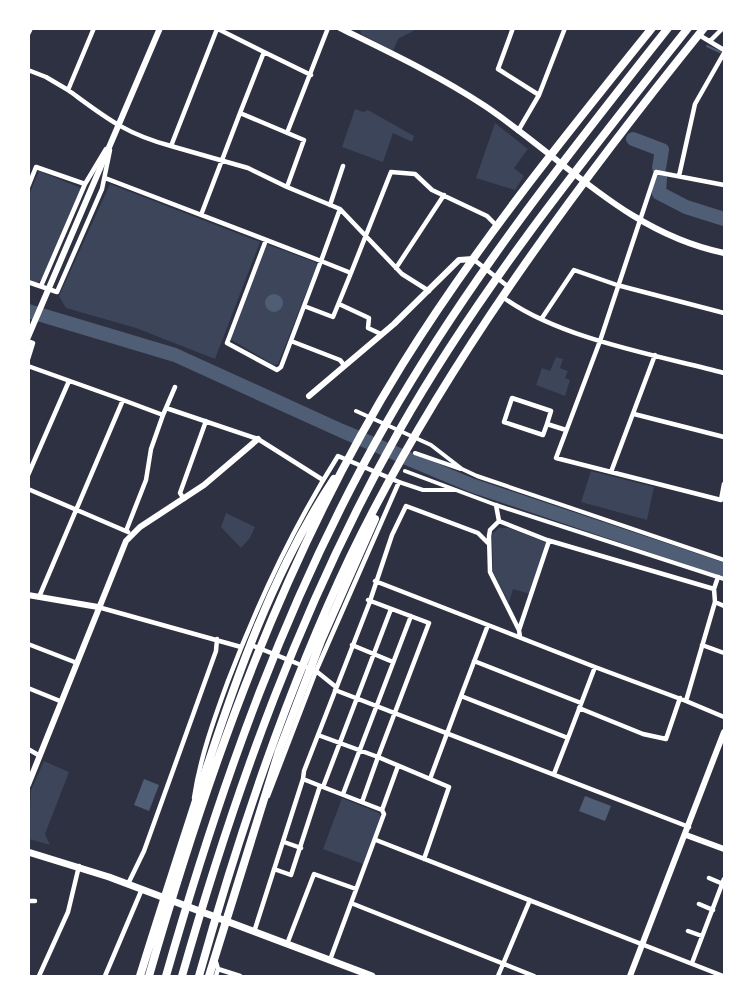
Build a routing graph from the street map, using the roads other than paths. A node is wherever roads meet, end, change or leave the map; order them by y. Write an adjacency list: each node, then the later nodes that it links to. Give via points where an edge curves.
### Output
1 (31, 28): 14 (street)
2 (94, 28): 20 (street)
3 (160, 28): 23 (street)
4 (328, 28): 19 (street)
5 (340, 28): 24 (street, via 442,80)
6 (513, 28): 21 (street, via 498,69)
7 (565, 28): 21 (street)
8 (652, 28): 28 (highway)
9 (668, 28): 201 (highway, via 478,280 387,422 324,541 280,637 219,801)
10 (688, 28): 202 (highway, via 491,289 400,429 299,632 234,807)
11 (723, 28): 15 (street)
12 (216, 29): 17 (street); 27 (street)
13 (702, 32): 15 (street); 35 (highway, via 641,105)
14 (28, 34)
15 (710, 41): 16 (street)
16 (724, 51): 34 (street, via 695,104)
17 (264, 52): 19 (street); 22 (street)
18 (28, 70): 20 (street)
19 (311, 75): 25 (street)
20 (68, 90): 23 (street)
21 (539, 95): 24 (street)
22 (240, 113): 25 (street); 29 (street)
23 (118, 127): 26 (street); 27 (street)
24 (518, 131): 28 (street)
25 (287, 133): 39 (street, via 305,142)
26 (112, 141): 33 (street); 36 (street)
27 (171, 146): 29 (street)
28 (551, 156): 35 (street); 45 (highway)
29 (221, 160): 39 (street); 43 (street)
30 (28, 164): 32 (street)
31 (343, 166): 41 (street)
32 (36, 167): 36 (street); 38 (street)
33 (102, 176): 43 (street); 55 (street, via 57,292); 64 (street)
34 (679, 176): 37 (street); 44 (street, via 656,172)
35 (586, 183): 44 (street); 56 (highway)
36 (85, 184): 55 (street)
37 (724, 186)
38 (28, 187)
39 (287, 187): 41 (street)
40 (444, 195): 45 (street, via 487,216); 46 (street, via 415,174 391,172); 51 (street)
41 (330, 205): 42 (street)
42 (340, 209): 46 (street); 50 (street)
43 (201, 215): 47 (street)
44 (640, 221): 48 (street, via 690,245); 54 (street)
45 (497, 226): 49 (highway)
46 (366, 235): 51 (street); 52 (street)
47 (266, 240): 50 (street); 65 (street, via 227,343 277,370)
48 (724, 253)
49 (473, 259): 56 (street); 57 (street, via 459,260); 86 (highway, via 403,364)
50 (321, 261): 52 (street); 60 (street)
51 (396, 268): 57 (street)
52 (351, 273): 59 (street)
53 (28, 282): 55 (street)
54 (618, 285): 61 (street); 62 (street, via 574,270); 66 (street)
55 (41, 286)
56 (510, 288): 58 (highway)
57 (429, 291): 63 (street)
58 (504, 298): 62 (street); 93 (highway)
59 (339, 304): 60 (street, via 333,317); 63 (street, via 364,314 369,318 368,328)
60 (304, 306): 65 (street)
61 (724, 313)
62 (542, 318): 66 (street)
63 (381, 334): 69 (street)
64 (29, 336): 68 (street, via 33,348)
65 (291, 341): 69 (street)
66 (600, 341): 67 (street); 82 (street)
67 (655, 355): 71 (street); 78 (street)
68 (28, 359)
69 (344, 365): 74 (street)
70 (28, 366): 72 (street)
71 (724, 373)
72 (69, 381): 75 (street); 90 (street)
73 (175, 387): 76 (street)
74 (309, 396)
75 (123, 400): 79 (street); 99 (street)
76 (166, 408): 79 (street); 80 (street)
77 (356, 411): 87 (street, via 431,445)
78 (634, 414): 83 (street); 89 (street)
79 (163, 415): 101 (street)
80 (206, 421): 84 (street); 97 (street, via 180,493)
81 (548, 424): 81 (street, via 543,435 504,422 513,398 551,411); 82 (street)
82 (566, 430): 89 (street, via 556,458)
83 (724, 437)
84 (258, 439): 91 (street); 97 (street)
85 (415, 453): 87 (street)
86 (351, 454): 124 (highway, via 305,525); 200 (highway, via 271,621 237,705 184,858)
87 (462, 469): 104 (street)
88 (405, 471): 96 (street)
89 (611, 472): 94 (street, via 721,500)
90 (28, 475)
91 (323, 480): 92 (street, via 338,456); 124 (street, via 290,538)
92 (399, 482): 96 (street, via 423,490); 131 (street)
93 (388, 484): 131 (highway); 203 (highway, via 313,638 281,721 242,832)
94 (724, 484)
95 (28, 489): 99 (street)
96 (456, 490): 98 (street)
97 (184, 499): 101 (street)
98 (496, 506): 100 (street); 105 (street)
99 (76, 510): 101 (street); 110 (street)
100 (499, 521): 102 (street); 103 (street, via 490,530)
101 (128, 532): 114 (street)
102 (549, 541): 108 (street); 118 (street)
103 (488, 543): 107 (street, via 478,533 405,506); 118 (street, via 494,583)
104 (724, 560)
105 (718, 577): 106 (street); 108 (street)
106 (724, 579)
107 (375, 581): 111 (street); 117 (street)
108 (714, 589): 112 (street)
109 (28, 595): 110 (street)
110 (39, 597): 114 (street)
111 (368, 600): 115 (street); 122 (street)
112 (715, 602): 113 (street); 123 (street)
113 (724, 606)
114 (98, 607): 120 (street); 129 (street)
115 (391, 609): 116 (street); 126 (street)
116 (411, 616): 128 (street); 141 (street, via 429,623)
117 (488, 625): 119 (street); 127 (street)
118 (519, 630): 119 (street)
119 (520, 637): 130 (street)
120 (217, 639): 124 (street); 174 (street, via 216,651)
121 (28, 644): 129 (street)
122 (352, 645): 126 (street); 133 (street)
123 (702, 645): 125 (street); 138 (street)
124 (244, 646): 131 (street); 177 (highway)
125 (724, 653)
126 (374, 654): 128 (street); 135 (street)
127 (474, 661): 134 (street); 140 (street)
128 (393, 662): 139 (street)
129 (76, 663): 137 (street)
130 (595, 667): 136 (street); 140 (street)
131 (312, 673): 133 (street); 184 (highway, via 258,813)
132 (28, 688): 137 (street)
133 (336, 688): 135 (street); 145 (street)
134 (461, 696): 144 (street); 146 (street)
135 (357, 698): 139 (street); 147 (street)
136 (680, 698): 138 (street); 140 (street, via 666,739 643,734)
137 (60, 701): 151 (street)
138 (686, 701): 142 (street)
139 (378, 706): 141 (street); 150 (street)
140 (580, 706): 146 (street)
141 (395, 713): 144 (street); 152 (street)
142 (724, 717)
143 (724, 732): 148 (street)
144 (446, 733): 154 (street); 155 (street)
145 (318, 735): 147 (street); 156 (street)
146 (568, 738): 154 (street)
147 (340, 742): 150 (street); 158 (street)
148 (722, 744): 162 (street)
149 (28, 749): 151 (street)
150 (360, 750): 152 (street); 159 (street)
151 (40, 756): 157 (street)
152 (378, 757): 153 (street); 160 (street)
153 (398, 766): 155 (street); 161 (street)
154 (554, 774): 162 (street)
155 (430, 779): 169 (street, via 449,787)
156 (303, 780): 158 (street); 165 (street)
157 (28, 785)
158 (321, 786): 159 (street); 166 (street)
159 (343, 795): 160 (street)
160 (362, 802): 161 (street)
161 (382, 810): 164 (street, via 384,819)
162 (689, 826): 163 (street)
163 (686, 835): 167 (street); 189 (street)
164 (376, 840): 169 (street); 176 (street)
165 (284, 842): 166 (street); 171 (street)
166 (301, 848): 171 (street, via 291,875)
167 (724, 849)
168 (28, 852): 170 (main road)
169 (424, 859): 178 (street)
170 (79, 866): 174 (main road); 197 (street, via 68,912)
171 (274, 869): 186 (street)
172 (709, 878): 173 (street)
173 (724, 881): 183 (street)
174 (129, 884): 175 (main road)
175 (142, 889): 177 (main road); 198 (street)
176 (356, 889): 181 (street); 188 (street, via 314,874)
177 (164, 897): 184 (main road); 190 (highway)
178 (530, 900): 189 (street); 194 (street)
179 (28, 901): 180 (street)
180 (35, 902)
181 (351, 903): 192 (street); 194 (street)
182 (699, 904): 183 (street)
183 (713, 910): 187 (street)
184 (226, 921): 186 (main road); 191 (highway)
185 (688, 931): 187 (street)
186 (254, 932): 188 (main road)
187 (702, 936): 193 (street)
188 (286, 944): 192 (main road)
189 (643, 944): 193 (street); 210 (street)
190 (148, 951): 196 (highway); 199 (street)
191 (214, 958): 195 (street); 204 (highway)
192 (330, 960): 207 (main road)
193 (692, 963): 211 (street)
194 (503, 964): 208 (street); 209 (street)
195 (218, 969): 205 (street); 206 (street)
196 (141, 973)
197 (39, 976)
198 (105, 976)
199 (136, 976)
200 (149, 976)
201 (166, 976)
202 (182, 976)
203 (199, 976)
204 (209, 976)
205 (216, 976)
206 (240, 976)
207 (369, 976)
208 (498, 976)
209 (534, 976)
210 (630, 976)
211 (719, 976)

